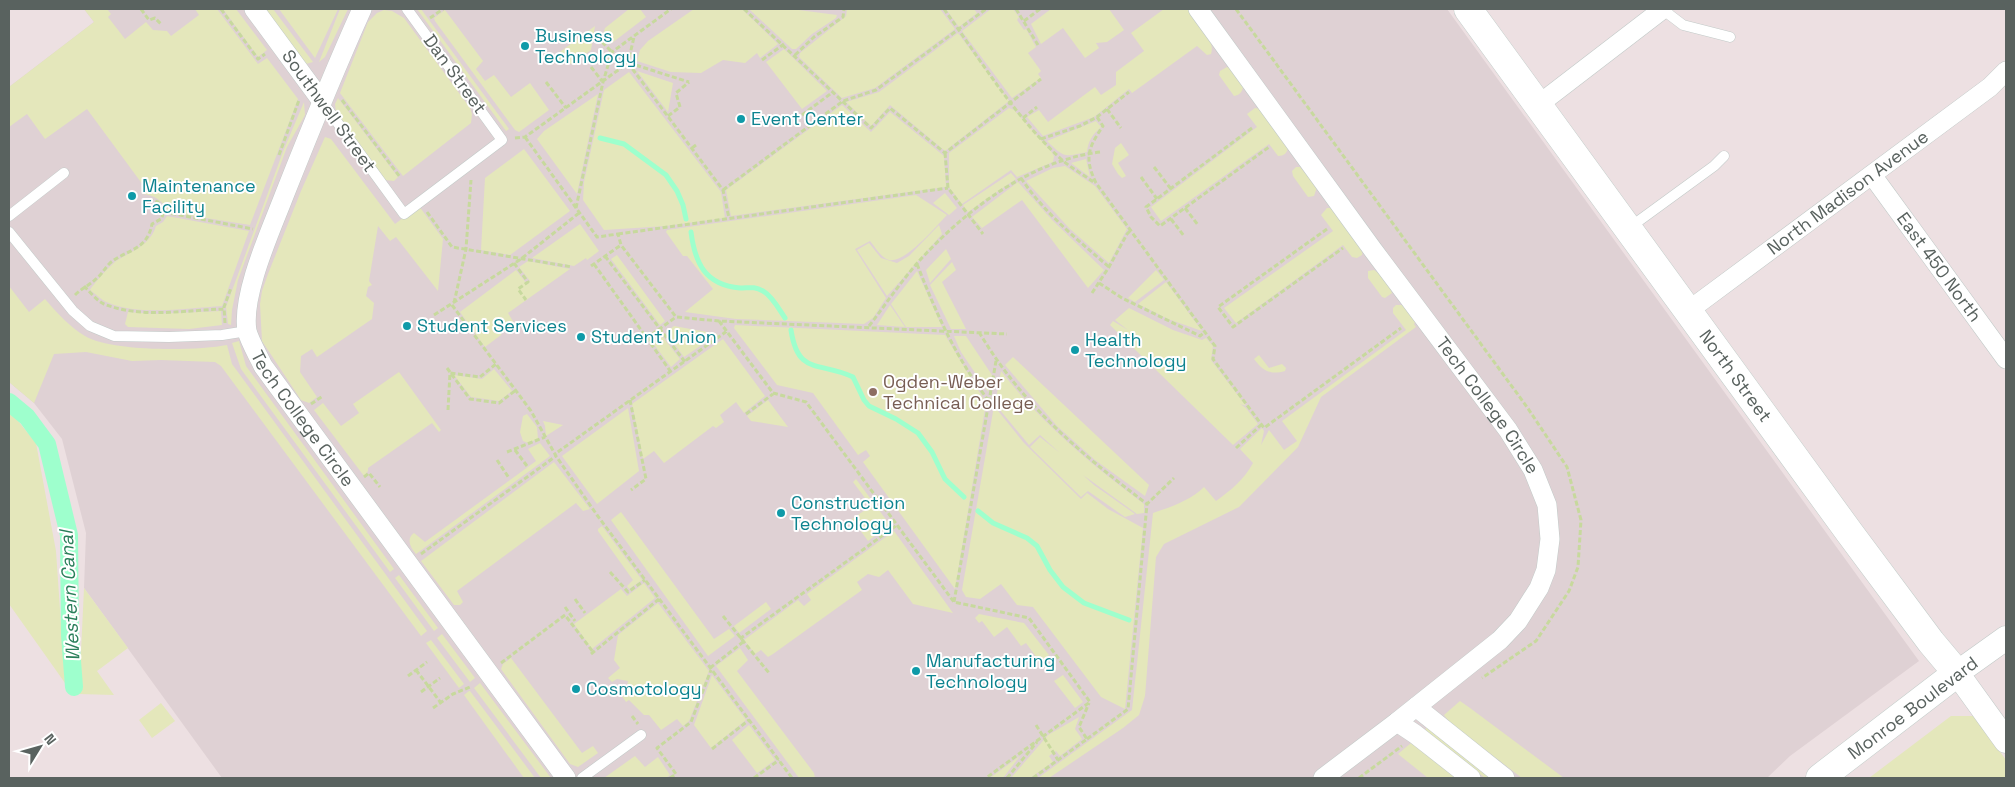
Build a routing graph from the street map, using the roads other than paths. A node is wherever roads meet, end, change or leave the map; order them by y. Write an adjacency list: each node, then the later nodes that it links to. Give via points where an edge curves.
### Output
1 (254, 9): 9 (street, Southwell Street)
2 (362, 9): 9 (street, Tech College Circle)
3 (407, 9): 12 (lane, Dan Street, via 502,140)
4 (1198, 9): 23 (street, Tech College Circle, via 1508,430 1533,470 1547,506 1548,557 1539,588 1530,604 1500,640)
5 (1468, 9): 10 (main road, North Street)
6 (1662, 9): 7 (lane, via 1683,25); 10 (street)
7 (1730, 38)
8 (2006, 71): 14 (street, North Madison Avenue, via 1990,87)
9 (321, 100): 12 (lane, Southwell Street, via 404,214); 19 (street, Tech College Circle, via 251,289)
10 (1538, 105): 16 (main road, North Street)
11 (1724, 156): 16 (lane)
12 (473, 162)
13 (64, 173): 15 (lane)
14 (1872, 175): 18 (street, North Madison Avenue); 20 (street, East 450 North)
15 (9, 216)
16 (1628, 228): 18 (main road, North Street)
17 (9, 232): 19 (lane, via 73,311 90,326 114,336 169,337)
18 (1688, 311): 22 (main road, North Street, via 1860,548)
19 (248, 331): 27 (street, Tech College Circle, via 263,366)
20 (2006, 359)
21 (2006, 638): 22 (street, Monroe Boulevard)
22 (1957, 673): 26 (street, North Street); 32 (main road, Monroe Boulevard)
23 (1416, 707): 24 (street, Tech College Circle); 31 (street)
24 (1397, 722): 29 (street, Tech College Circle); 30 (street)
25 (640, 735): 28 (lane)
26 (2006, 741)
27 (566, 778)
28 (582, 778)
29 (1323, 778)
30 (1471, 778)
31 (1505, 778)
32 (1820, 778)

